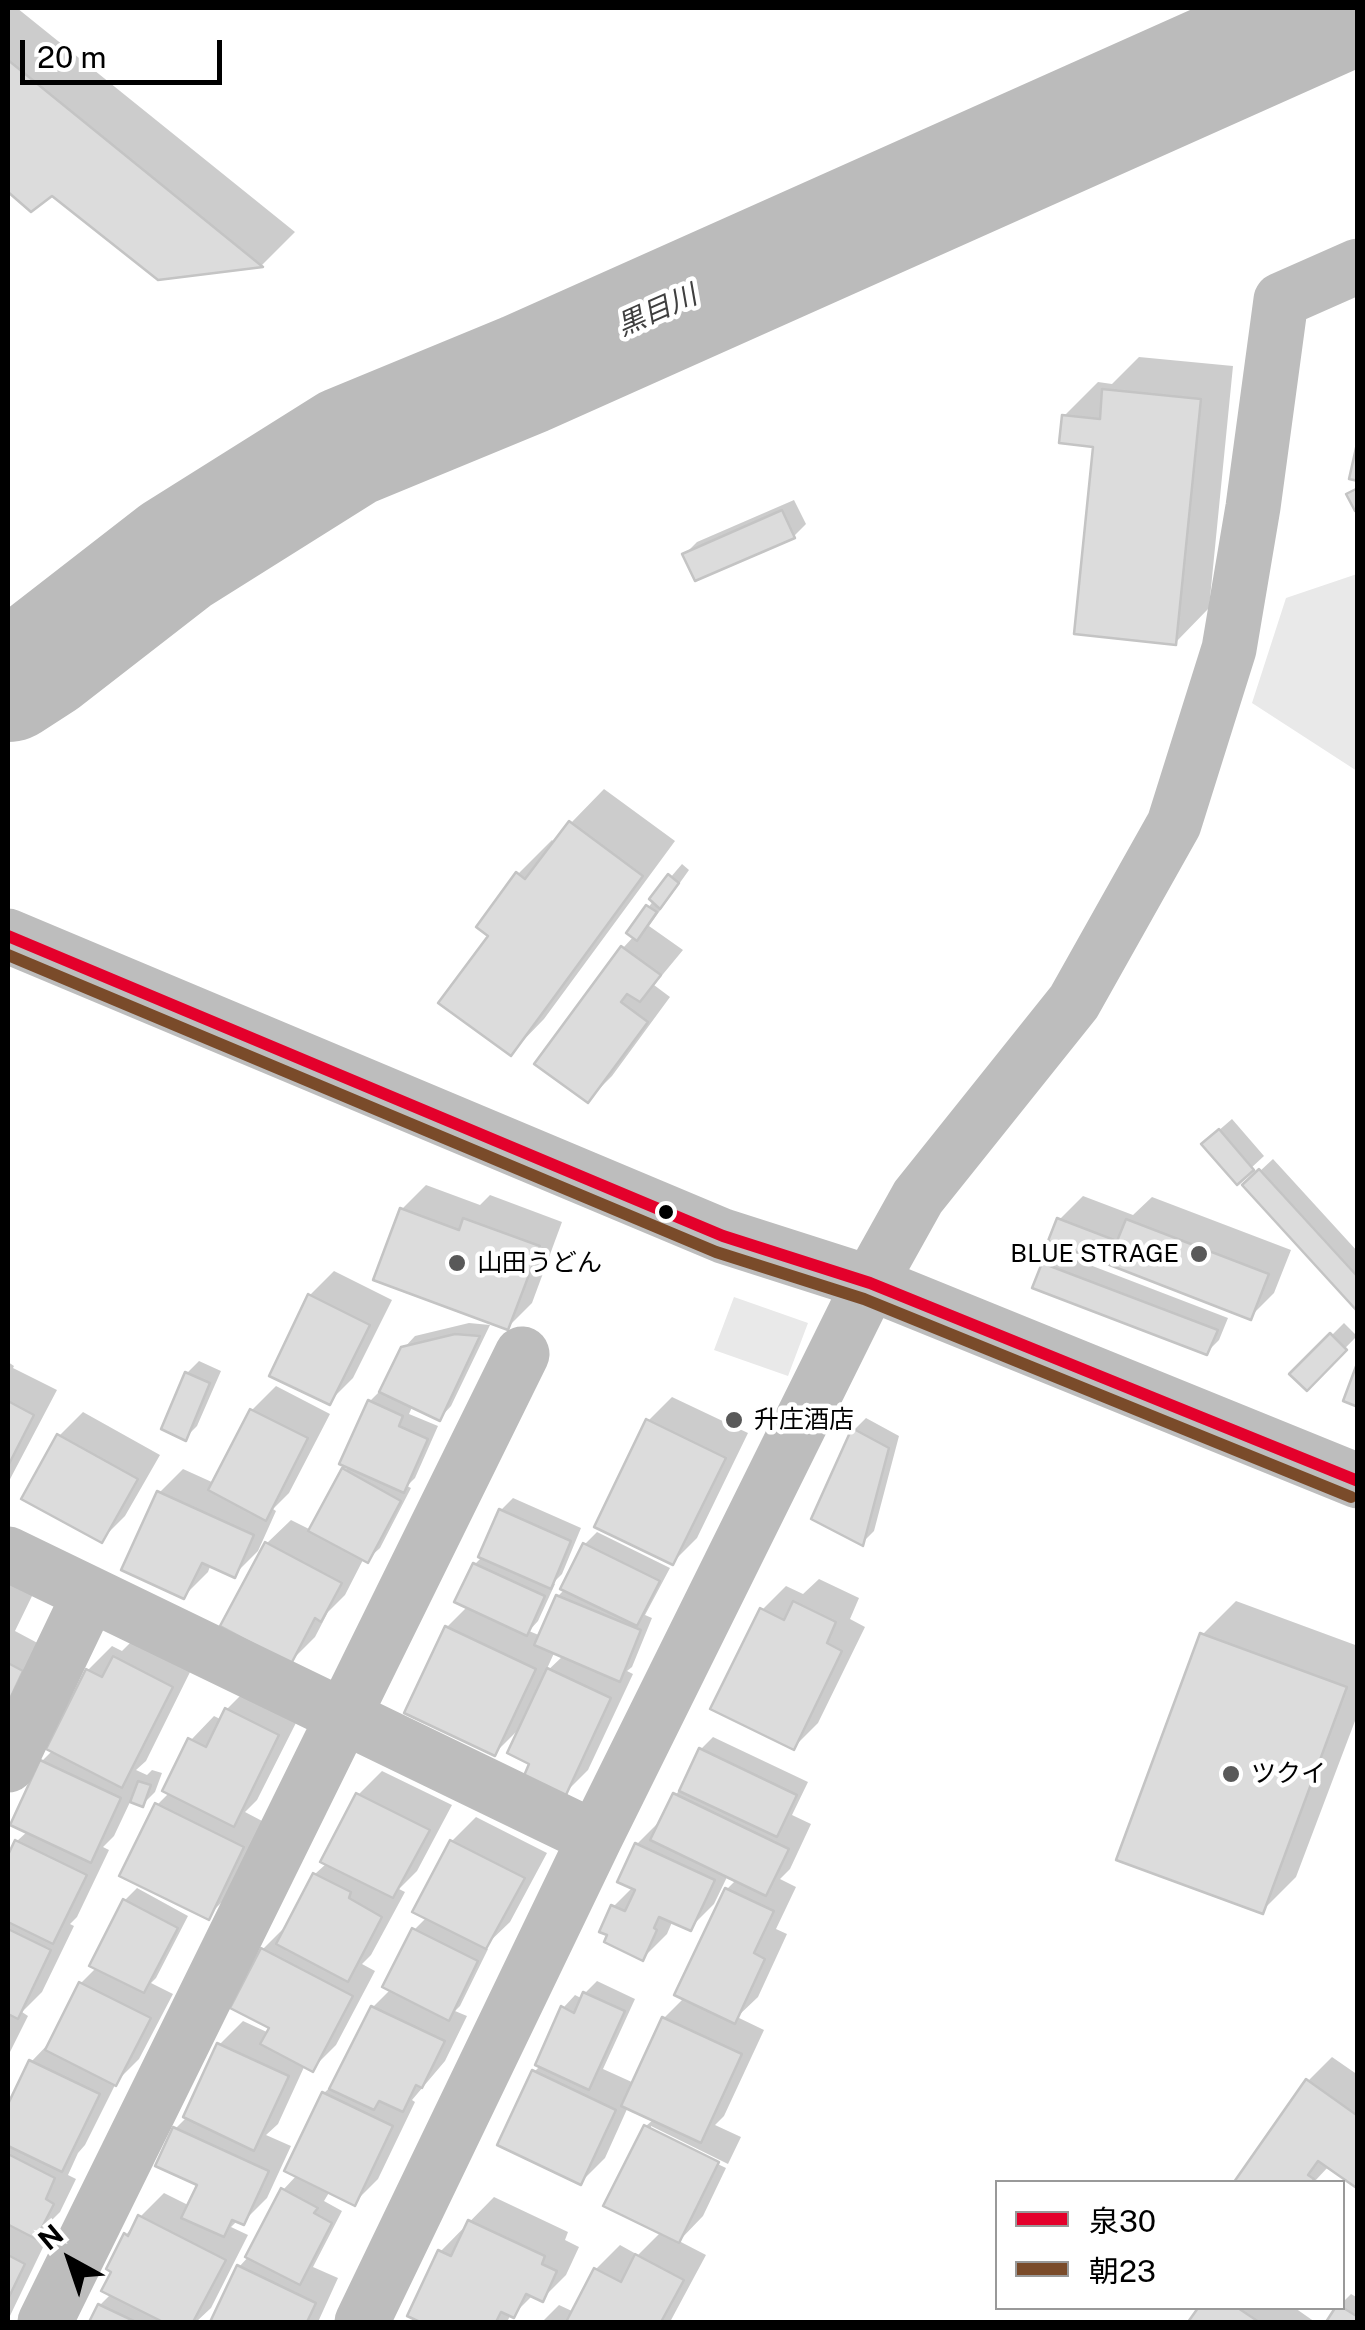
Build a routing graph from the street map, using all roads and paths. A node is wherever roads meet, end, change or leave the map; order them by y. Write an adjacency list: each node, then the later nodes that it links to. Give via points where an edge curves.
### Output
1 (1358, 266): 3 (street, via 1281,300 1229,649 1174,824 1074,1002 918,1197)
2 (8, 936): 3 (street, via 722,1236)
3 (870, 1282): 5 (street); 10 (street)
4 (522, 1354): 8 (street)
5 (1358, 1481)
6 (8, 1554): 7 (street)
7 (90, 1594): 8 (street); 9 (street)
8 (343, 1716): 10 (street); 11 (street)
9 (8, 1765)
10 (595, 1838): 12 (street)
11 (44, 2322)
12 (362, 2322)

